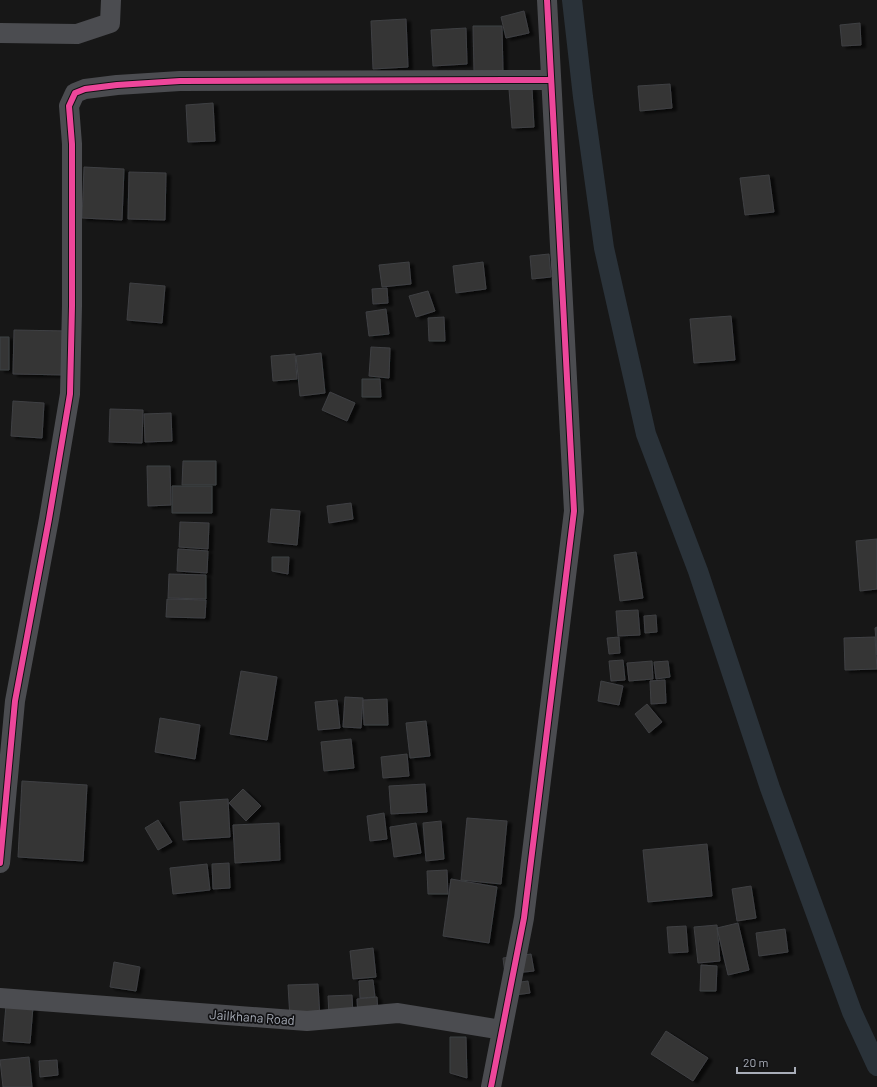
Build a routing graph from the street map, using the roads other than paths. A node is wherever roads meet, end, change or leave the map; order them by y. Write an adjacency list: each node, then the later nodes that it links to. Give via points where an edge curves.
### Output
1 (111, 0): 3 (street, via 110,23 77,34)
2 (547, 0): 4 (street)
3 (0, 33)
4 (551, 80): 5 (street, via 180,81 117,85 85,89 75,93 69,106 72,144 70,394 15,701); 7 (street, via 574,511 524,918)
5 (0, 864)
6 (0, 998): 7 (street, Jailkhana Road, via 307,1021 398,1013)
7 (502, 1030): 8 (street)
8 (491, 1087)

